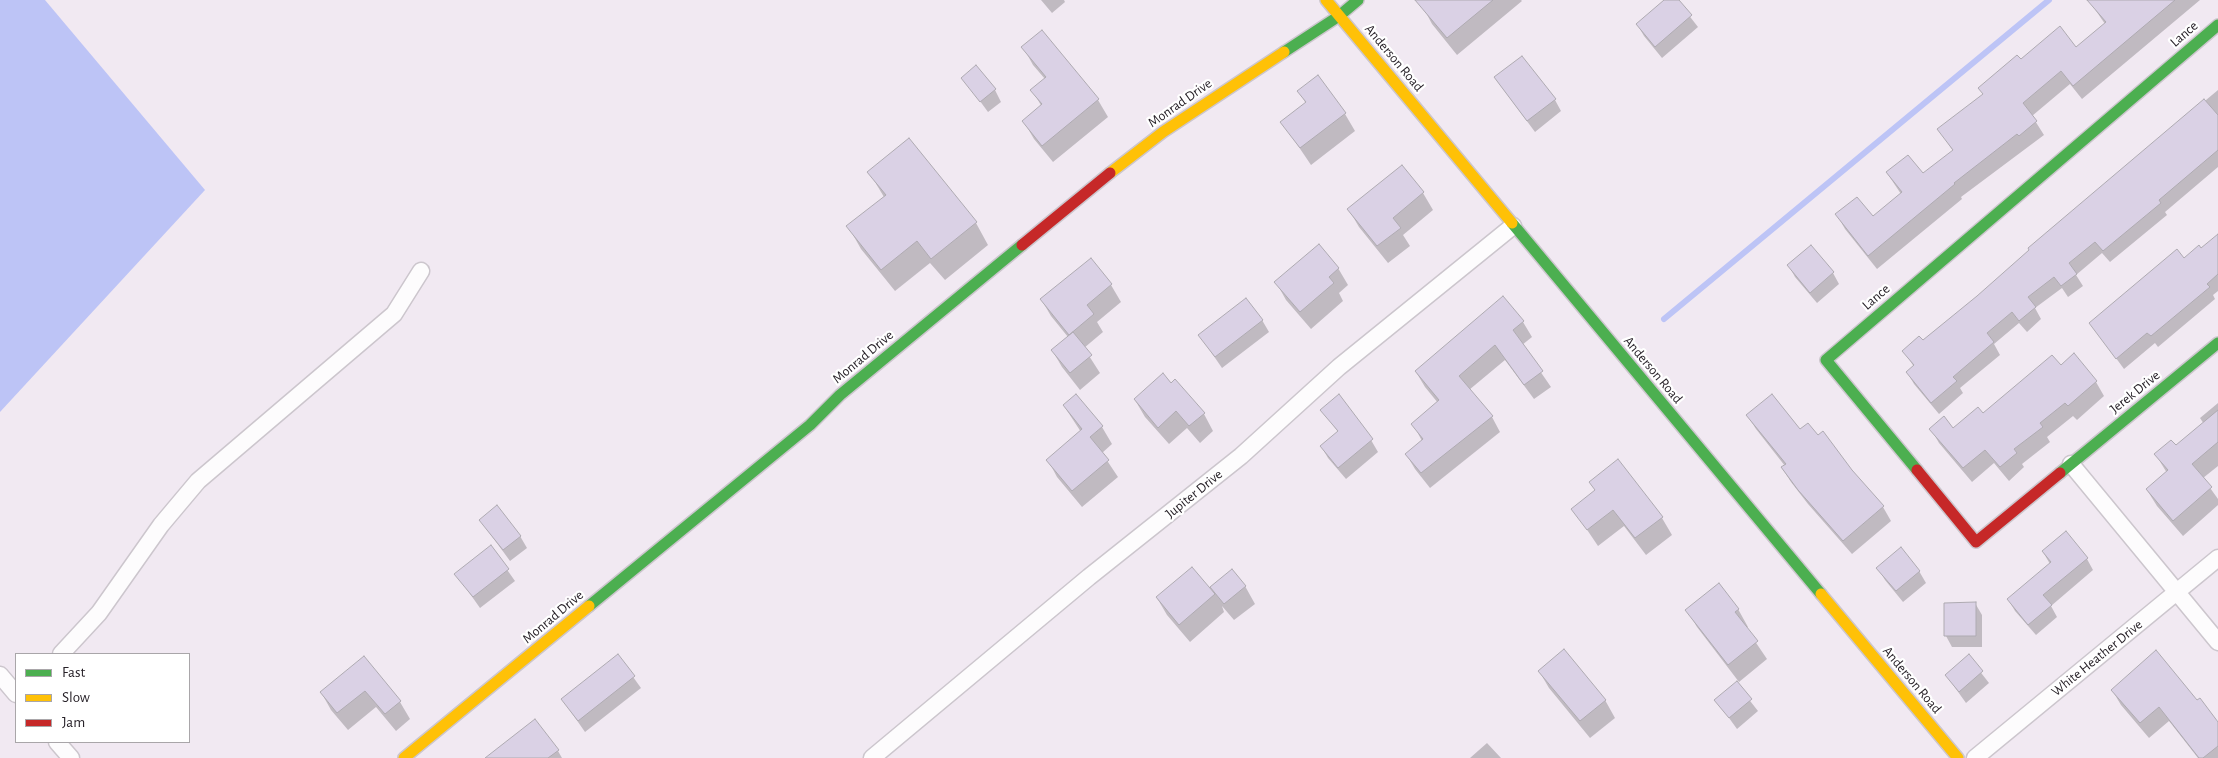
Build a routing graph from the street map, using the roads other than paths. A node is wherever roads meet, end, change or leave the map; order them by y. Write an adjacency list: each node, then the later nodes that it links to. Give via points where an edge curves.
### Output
1 (1326, 0): 3 (street, Anderson Road)
2 (1358, 0): 3 (street, Monrad Drive)
3 (1339, 16): 5 (street, Anderson Road); 17 (street, Monrad Drive, via 1179,122 1108,175)
4 (2218, 25): 8 (street, Lance, via 1826,360 1976,542)
5 (1513, 226): 18 (street, Jupiter Drive, via 1340,367 1241,456 1089,577); 19 (street, Anderson Road)
6 (421, 271): 12 (street, via 394,314 198,481 161,525 99,614)
7 (2218, 343): 8 (street, Jerek Drive)
8 (2071, 464): 10 (street)
9 (2218, 558): 10 (street, White Heather Drive)
10 (2177, 593): 11 (street); 20 (street, White Heather Drive)
11 (2218, 642)
12 (62, 653)
13 (0, 674): 14 (street)
14 (15, 693)
15 (58, 743): 16 (street)
16 (71, 758)
17 (404, 758)
18 (872, 758)
19 (1958, 758)
20 (1975, 758)

